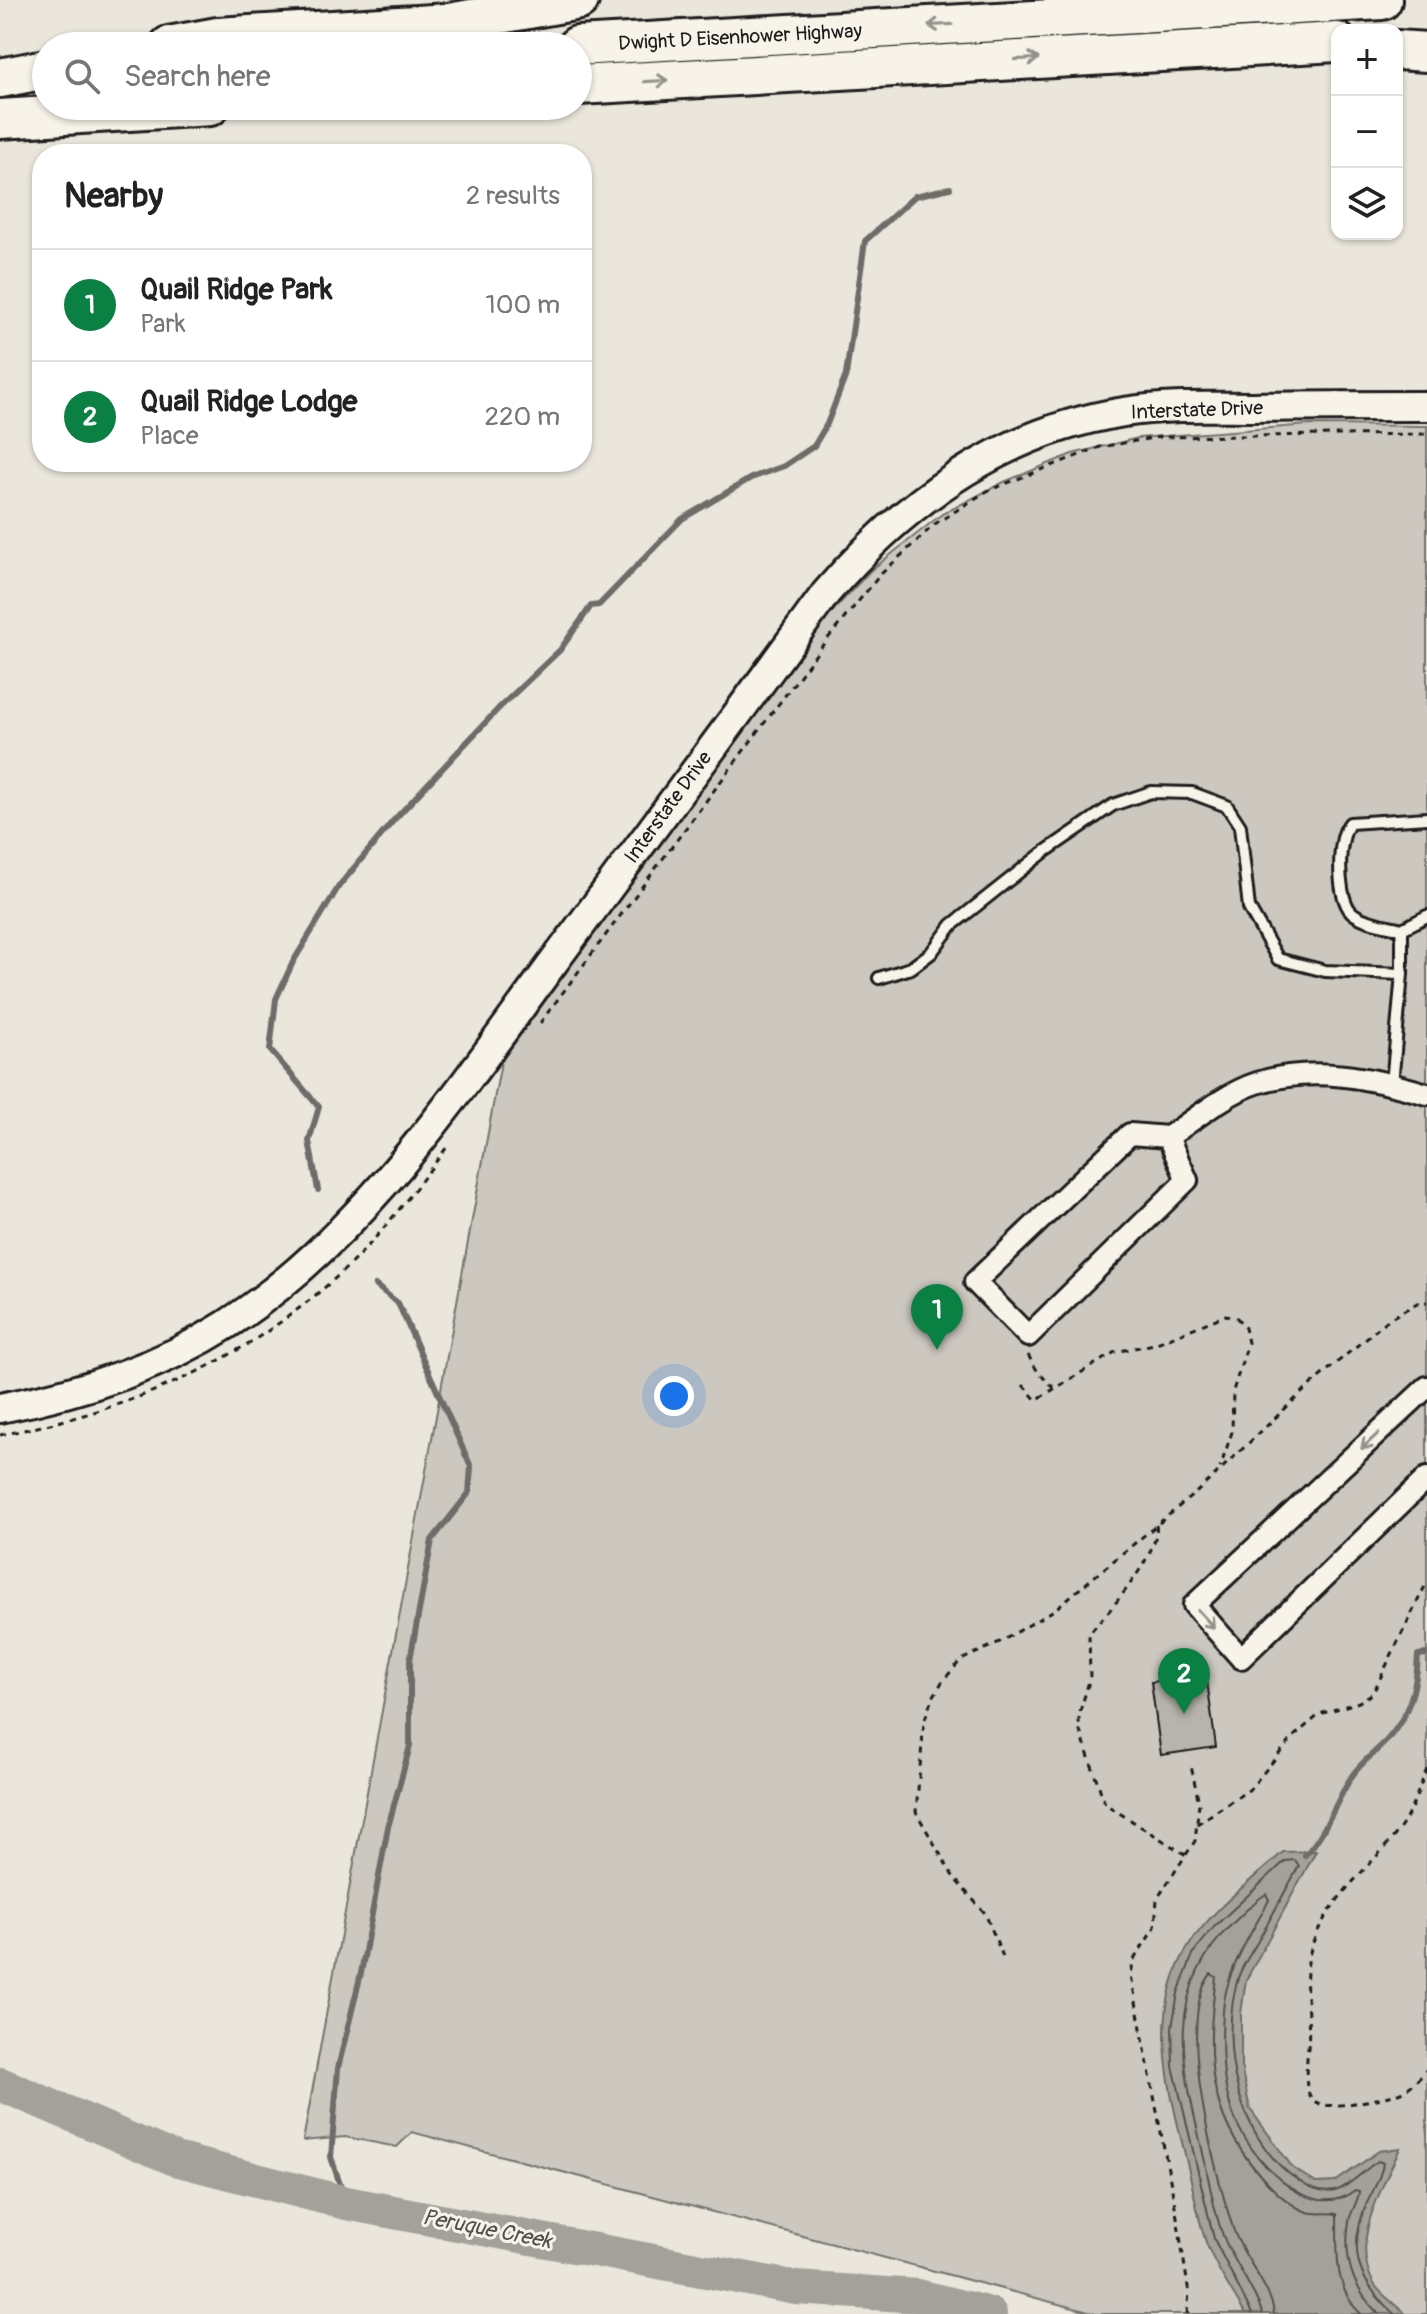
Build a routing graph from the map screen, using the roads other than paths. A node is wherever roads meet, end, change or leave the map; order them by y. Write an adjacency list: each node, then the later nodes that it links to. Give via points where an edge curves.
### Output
1 (579, 0): 3 (highway, via 449,23)
2 (1382, 0): 7 (highway, Dwight D Eisenhower Highway, one-way to 7)
3 (300, 32)
4 (1427, 37): 5 (highway)
5 (1403, 39)
6 (1331, 43): 13 (highway, Dwight D Eisenhower Highway, one-way to 6)
7 (592, 45)
8 (1403, 50): 9 (highway)
9 (1427, 52)
10 (32, 72): 12 (highway)
11 (32, 77): 12 (highway)
12 (0, 79)
13 (592, 84)
14 (32, 117): 15 (highway)
15 (0, 119)
16 (1427, 406): 26 (main road, Interstate Drive, via 1123,412 1026,440 942,484 869,544 826,593 404,1160 311,1258 226,1325 157,1362 80,1390)
17 (1427, 818): 19 (lane, via 1350,823 1339,842 1349,910)
18 (1427, 916): 19 (lane)
19 (1402, 929): 20 (lane)
20 (1402, 974): 21 (lane, via 1325,971 1278,959 1249,908 1240,826 1227,806 1192,793 1151,792 1113,805 952,925 931,953 911,968); 22 (lane)
21 (879, 978)
22 (1392, 1084): 23 (street); 24 (street, via 1329,1074 1255,1083)
23 (1427, 1094)
24 (1168, 1137): 24 (street, via 1130,1134 975,1282 1028,1336 1187,1180)
25 (1427, 1387): 27 (street, one-way to 27, via 1194,1605 1241,1658)
26 (0, 1408)
27 (1427, 1478)

